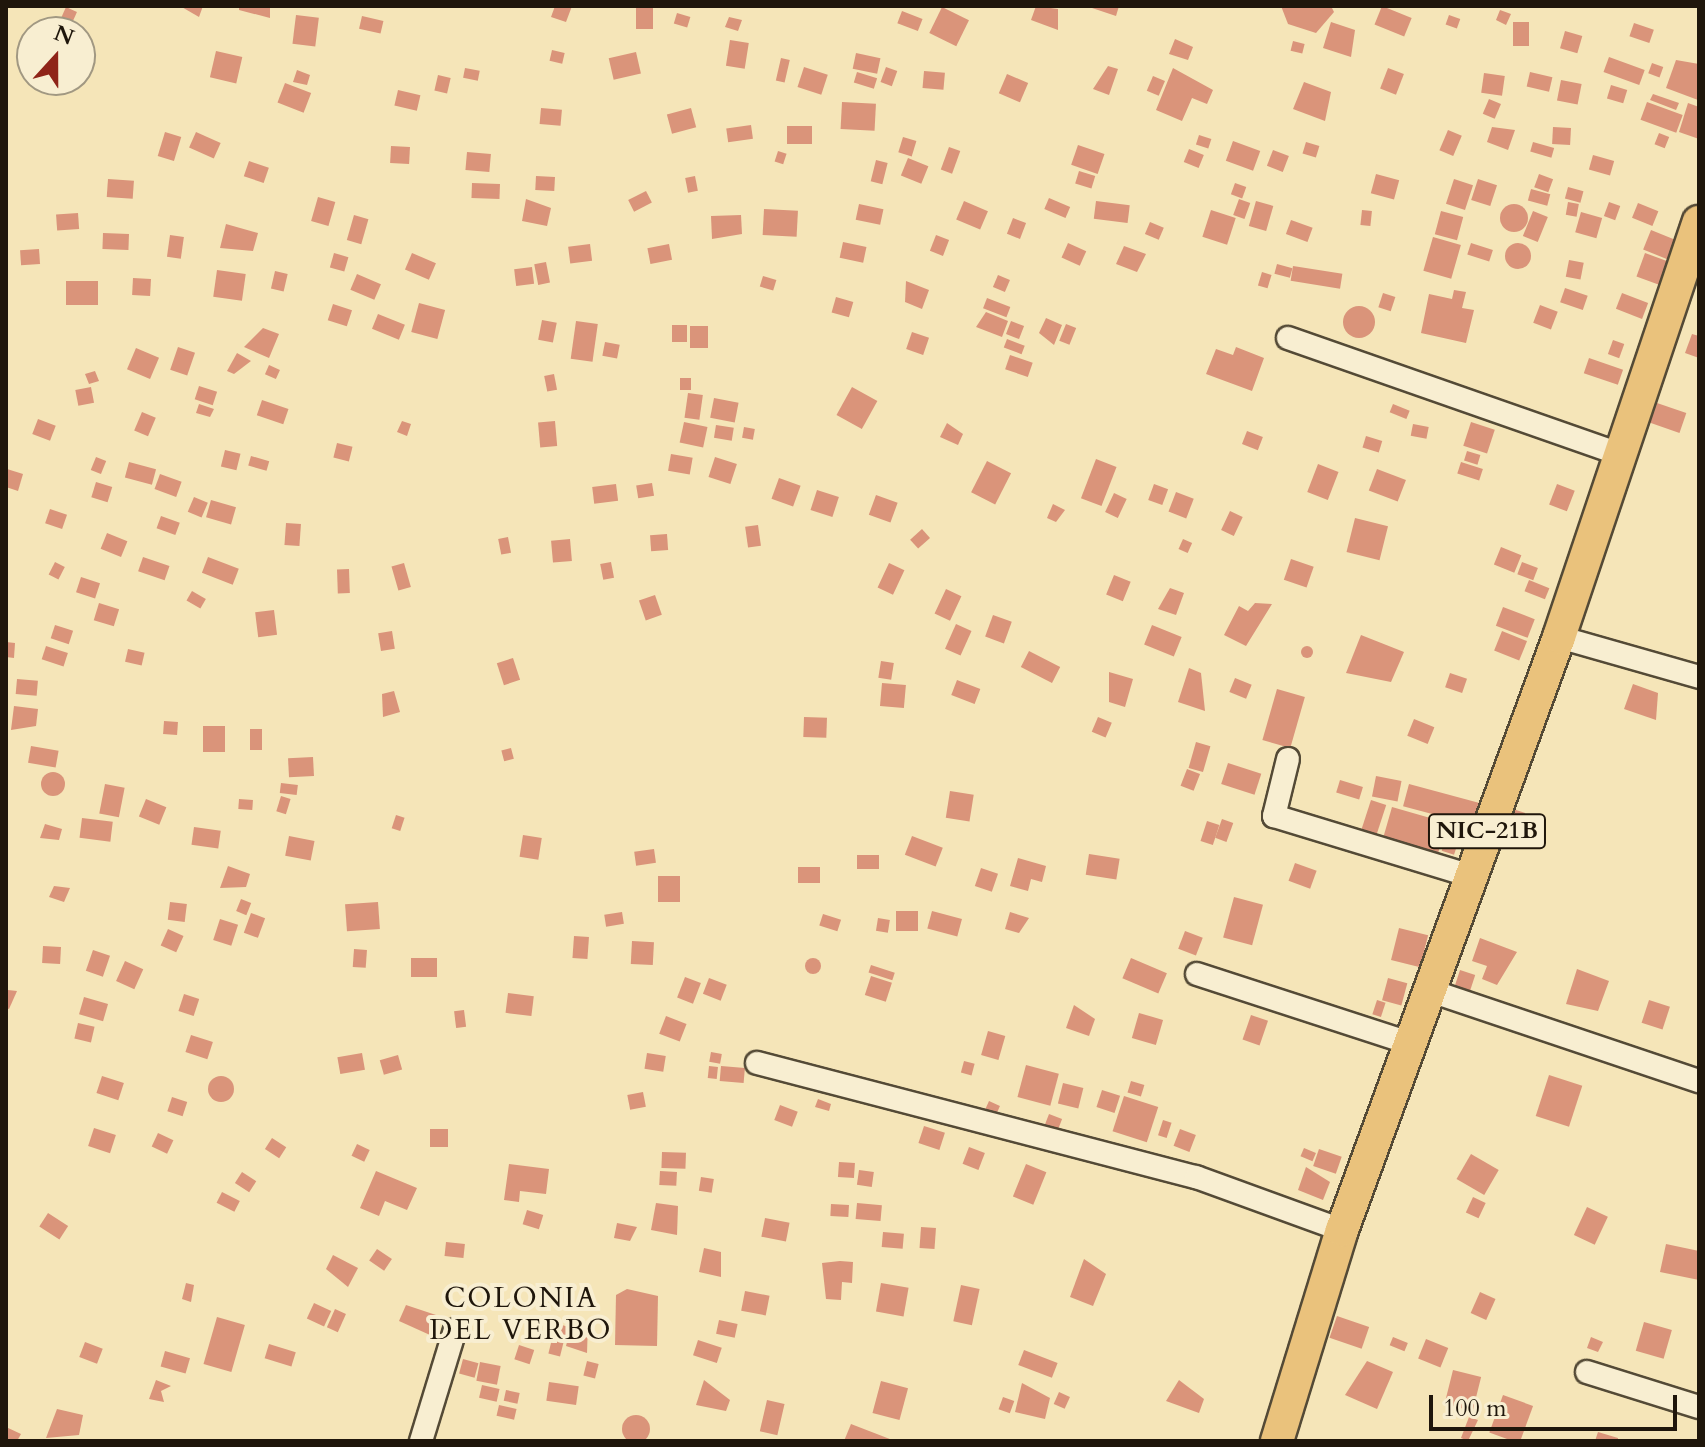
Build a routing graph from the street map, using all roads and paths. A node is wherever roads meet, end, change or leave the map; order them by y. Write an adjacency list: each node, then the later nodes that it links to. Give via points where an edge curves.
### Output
1 (1699, 222): 2 (highway, NIC-21B)
2 (1692, 264): 4 (highway, NIC-21B)
3 (1288, 338): 4 (street)
4 (1623, 455): 5 (highway, NIC-21B)
5 (1559, 637): 6 (street); 8 (highway, NIC-21B)
6 (1699, 677)
7 (1288, 759): 8 (street, via 1274,816)
8 (1472, 876): 10 (highway, NIC-21B)
9 (1197, 974): 11 (street)
10 (1431, 991): 11 (highway, NIC-21B); 13 (street)
11 (1412, 1044): 14 (highway, NIC-21B)
12 (757, 1063): 14 (street, via 1196,1177)
13 (1699, 1081)
14 (1342, 1230): 19 (highway, NIC-21B)
15 (455, 1330): 18 (street)
16 (1587, 1372): 17 (street)
17 (1699, 1407)
18 (421, 1441)
19 (1277, 1441)

